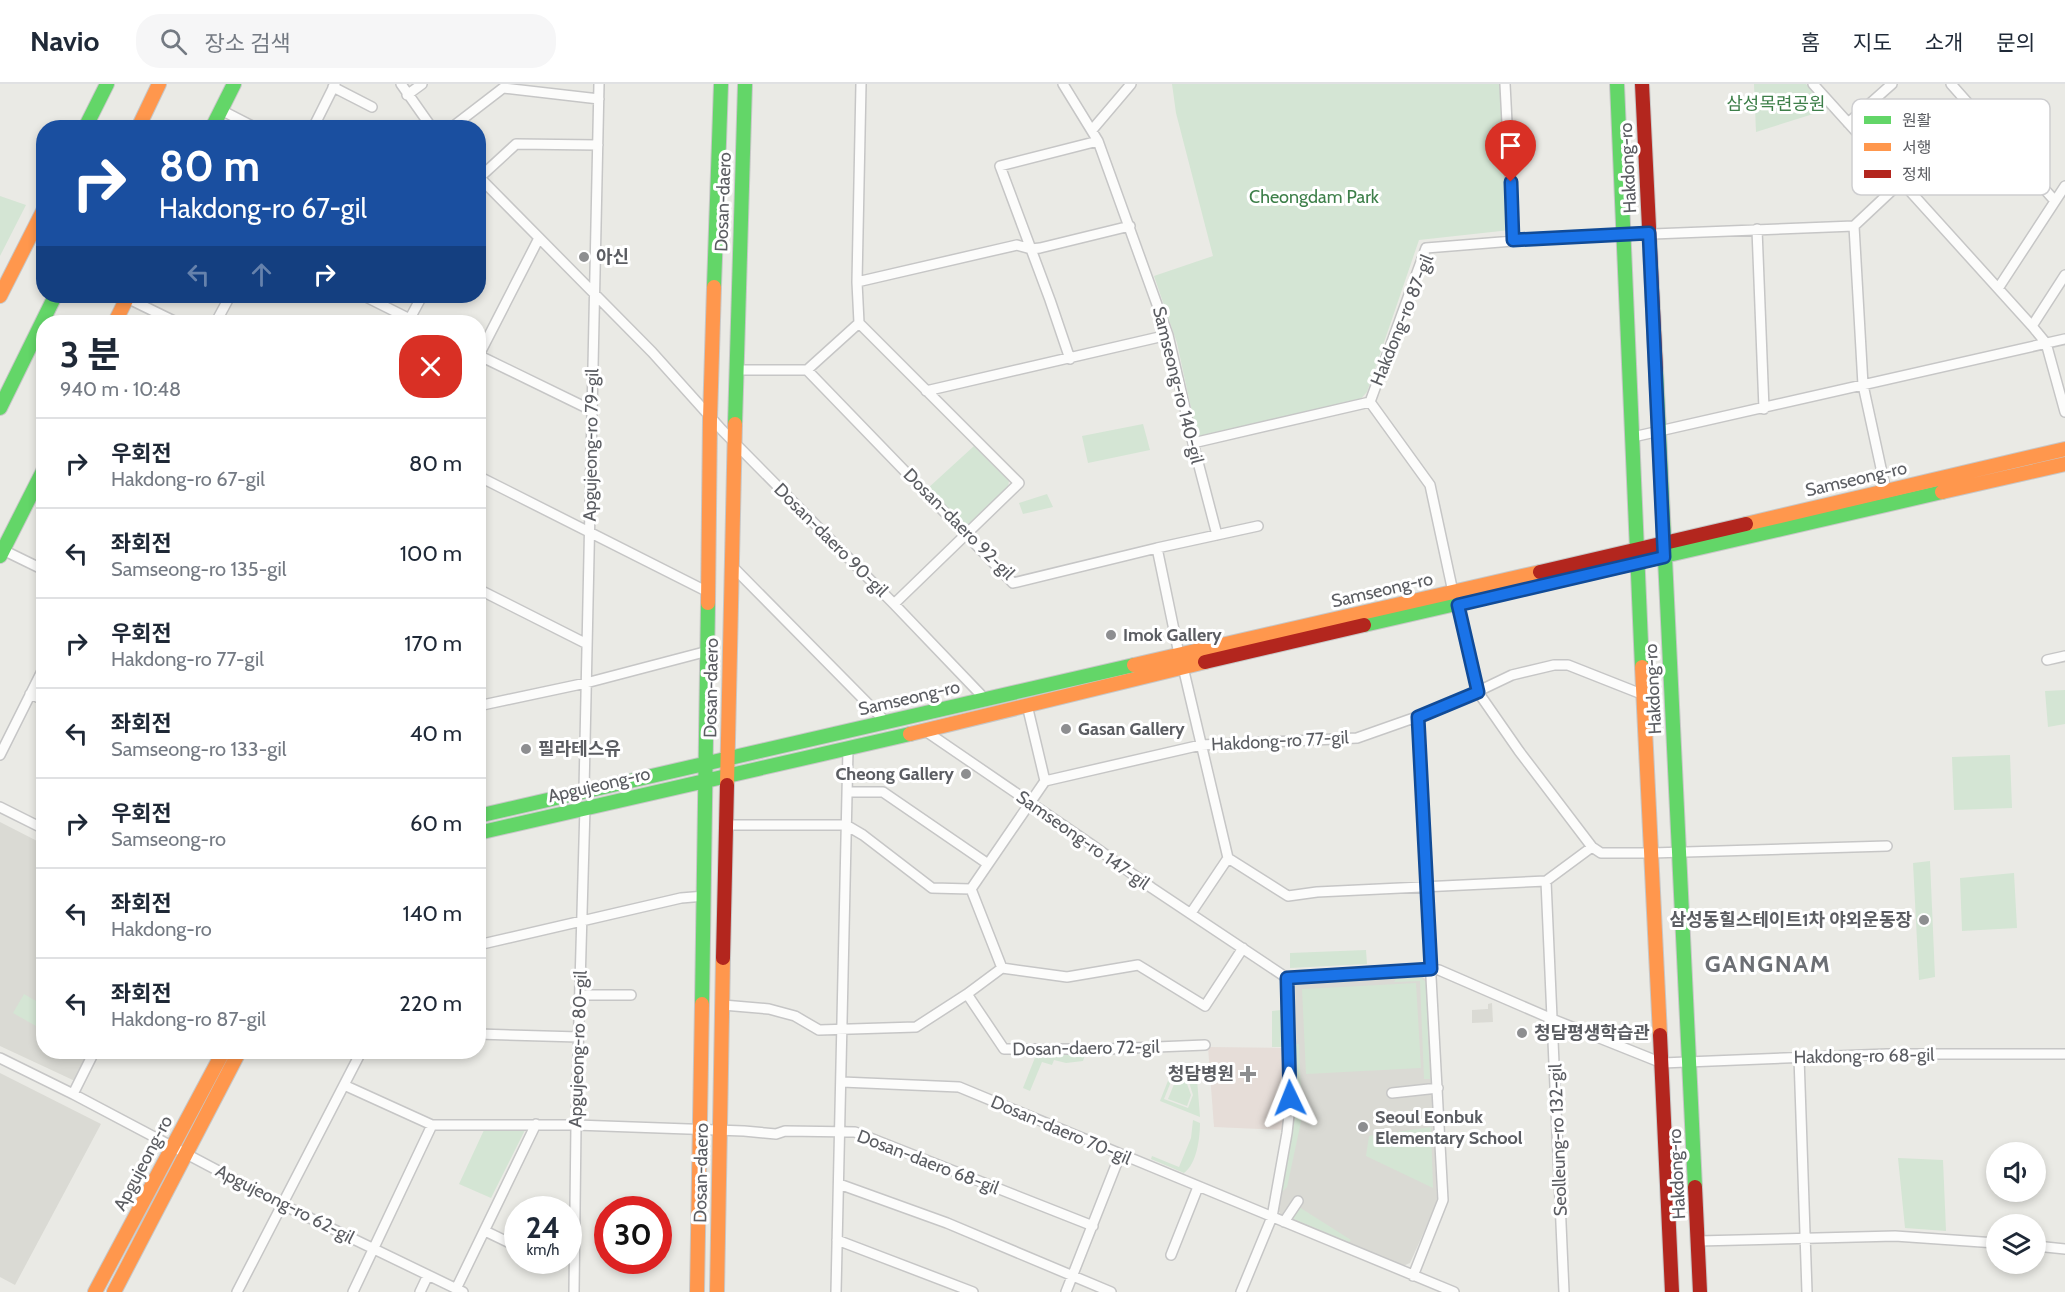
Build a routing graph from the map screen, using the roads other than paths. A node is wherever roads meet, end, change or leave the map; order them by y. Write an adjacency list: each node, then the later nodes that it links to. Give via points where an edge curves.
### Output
1 (92, 84): 27 (main road)
2 (107, 84): 28 (main road)
3 (159, 84): 29 (main road)
4 (234, 84): 25 (main road)
5 (401, 84): 20 (street)
6 (422, 84): 20 (street)
7 (599, 84): 21 (street, Apgujeong-ro 79-gil)
8 (721, 84): 83 (main road, Dosan-daero)
9 (745, 84): 74 (main road, Dosan-daero)
10 (861, 84): 57 (street)
11 (1063, 84): 37 (street, Samseong-ro 140-gil)
12 (1131, 84): 37 (street)
13 (1505, 84): 54 (street)
14 (1617, 84): 52 (main road, Hakdong-ro)
15 (1642, 84): 51 (main road, Hakdong-ro)
16 (1814, 84): 35 (street)
17 (1892, 84): 22 (street)
18 (1951, 84): 23 (street)
19 (334, 86): 24 (street); 32 (street)
20 (407, 95): 33 (street)
21 (599, 99): 34 (street, via 503,88); 39 (street, Apgujeong-ro 79-gil)
22 (1875, 99)
23 (1964, 99)
24 (372, 107)
25 (221, 110): 30 (main road); 31 (street)
26 (1852, 119): 35 (street)
27 (78, 120)
28 (89, 120)
29 (142, 120)
30 (216, 120)
31 (240, 120)
32 (317, 120)
33 (426, 120)
34 (462, 120)
35 (1848, 123): 36 (street)
36 (1852, 127)
37 (1092, 130): 38 (street, Samseong-ro 140-gil)
38 (1098, 141): 48 (street, Samseong-ro 140-gil); 55 (street, via 1000,166)
39 (598, 145): 40 (street, via 516,144); 59 (street, Apgujeong-ro 79-gil)
40 (486, 171)
41 (486, 184): 53 (street, Dosan-daero 90-gil)
42 (2065, 186): 46 (street)
43 (1887, 195): 49 (street)
44 (1915, 195): 58 (street)
45 (2050, 195): 46 (street)
46 (2055, 201): 58 (street)
47 (36, 225): 60 (main road)
48 (1130, 226): 55 (street); 68 (street, Samseong-ro 140-gil)
49 (1854, 226): 50 (street, Hakdong-ro 87-gil); 76 (street)
50 (1757, 229): 51 (street, Hakdong-ro 87-gil); 80 (street)
51 (1649, 233): 52 (street, Hakdong-ro 87-gil); 84 (main road, Hakdong-ro)
52 (1623, 234): 54 (street, Hakdong-ro 87-gil); 85 (main road, Hakdong-ro)
53 (539, 238): 59 (street, Dosan-daero 90-gil); 70 (street)
54 (1513, 240): 78 (street, Hakdong-ro 87-gil, via 1426,248)
55 (1031, 249): 57 (street, via 1017,245); 73 (street)
56 (2065, 275): 66 (street)
57 (857, 282): 65 (street)
58 (1999, 287): 66 (street)
59 (595, 295): 81 (street, Apgujeong-ro 79-gil); 83 (street, Dosan-daero 90-gil, via 652,351)
60 (0, 296)
61 (140, 303): 63 (street)
62 (377, 303): 64 (street)
63 (163, 315)
64 (400, 315)
65 (859, 323): 75 (street); 77 (street)
66 (2032, 326): 71 (street)
67 (36, 335): 79 (main road)
68 (1168, 335): 73 (street); 87 (street, Samseong-ro 140-gil)
69 (2065, 339): 71 (street)
70 (486, 341)
71 (2046, 343): 76 (street); 82 (street)
72 (486, 358): 81 (street)
73 (1070, 358): 77 (street)
74 (737, 370): 75 (street); 86 (main road, Dosan-daero)
75 (807, 370): 95 (street, Dosan-daero 92-gil)
76 (1863, 385): 80 (street); 92 (street)
77 (926, 392): 95 (street, Dosan-daero 90-gil, via 1019,483)
78 (1370, 402): 87 (street, Hakdong-ro 87-gil); 106 (street, via 1430,485)
79 (0, 408)
80 (1764, 409): 84 (street)
81 (591, 410): 94 (street, Apgujeong-ro 79-gil)
82 (2065, 412)
83 (710, 418): 86 (street, Dosan-daero 90-gil); 104 (main road, Dosan-daero)
84 (1659, 430): 85 (street); 97 (main road, Hakdong-ro)
85 (1632, 437): 100 (main road, Hakdong-ro)
86 (734, 442): 102 (main road, Dosan-daero); 107 (street, Dosan-daero 90-gil)
87 (1193, 443): 96 (street, Samseong-ro 140-gil)
88 (2065, 449): 92 (main road, Samseong-ro)
89 (2065, 464): 101 (main road, Samseong-ro)
90 (486, 480): 94 (street)
91 (36, 485): 99 (main road)
92 (1886, 491): 97 (main road, Samseong-ro)
93 (1258, 526): 96 (street)
94 (590, 532): 104 (street); 108 (street, Apgujeong-ro 79-gil)
95 (966, 533): 98 (street, Dosan-daero 92-gil, via 1014,583); 107 (street, Dosan-daero 90-gil)
96 (1217, 535): 98 (street, Dosan-daero 92-gil)
97 (1664, 542): 100 (main road, Samseong-ro); 101 (main road, Hakdong-ro)
98 (1157, 548): 111 (street)
99 (2, 553): 103 (street)
100 (1637, 555): 101 (main road, Samseong-ro); 106 (main road, Samseong-ro); 117 (main road, Hakdong-ro)
101 (1664, 557): 146 (main road, Hakdong-ro)
102 (731, 565): 123 (street); 128 (main road, Dosan-daero)
103 (36, 567)
104 (708, 592): 109 (main road, Dosan-daero)
105 (486, 593): 108 (street)
106 (1456, 599): 111 (main road, Samseong-ro); 115 (street)
107 (894, 604): 119 (street)
108 (587, 644): 114 (street, Apgujeong-ro 79-gil)
109 (708, 651): 114 (street); 129 (main road, Dosan-daero)
110 (2065, 656): 112 (street)
111 (1181, 660): 119 (main road, Samseong-ro); 121 (main road, Samseong-ro); 125 (street)
112 (2047, 660)
113 (36, 682): 116 (street)
114 (586, 683): 120 (street); 133 (street, Apgujeong-ro 79-gil)
115 (1478, 692): 117 (street, Hakdong-ro 77-gil, via 1512,675 1568,665); 122 (street, Hakdong-ro 77-gil); 144 (street)
116 (30, 694): 118 (street); 127 (street)
117 (1644, 695): 145 (main road, Hakdong-ro)
118 (36, 697)
119 (985, 699): 123 (main road, Samseong-ro)
120 (486, 703)
121 (1027, 705): 124 (main road, Samseong-ro); 132 (street)
122 (1418, 717): 125 (street, Hakdong-ro 77-gil, via 1357,738); 150 (street)
123 (886, 722): 128 (main road, Samseong-ro)
124 (924, 730): 126 (main road, Samseong-ro); 135 (street, Samseong-ro 147-gil)
125 (1201, 745): 132 (street, Hakdong-ro 77-gil); 147 (street)
126 (848, 749): 130 (main road, Samseong-ro); 134 (street)
127 (0, 755)
128 (727, 760): 129 (main road, Samseong-ro); 130 (main road, Dosan-daero)
129 (707, 764): 131 (main road, Dosan-daero); 133 (main road, Apgujeong-ro)
130 (728, 776): 131 (main road, Apgujeong-ro); 140 (main road, Dosan-daero)
131 (707, 779): 137 (main road, Apgujeong-ro); 152 (main road, Dosan-daero)
132 (1045, 781): 135 (street)
133 (584, 790): 138 (main road, Apgujeong-ro)
134 (847, 792): 141 (street); 148 (street, via 883,792)
135 (1030, 803): 148 (street); 153 (street, Samseong-ro 147-gil)
136 (0, 807): 139 (street)
137 (585, 807): 142 (main road, Apgujeong-ro); 154 (street, Apgujeong-ro 80-gil)
138 (486, 814)
139 (36, 825)
140 (726, 825): 141 (street); 163 (main road, Dosan-daero)
141 (846, 825): 151 (street, via 932,888); 165 (street)
142 (486, 830)
143 (1887, 846): 146 (street)
144 (1592, 847): 145 (street, via 1601,853); 149 (street)
145 (1651, 853): 146 (street); 177 (main road, Hakdong-ro)
146 (1675, 853): 176 (main road, Hakdong-ro)
147 (1228, 858): 150 (street, via 1288,896); 153 (street)
148 (988, 864): 151 (street)
149 (1546, 881): 150 (street); 164 (street, Seolleung-ro 132-gil)
150 (1427, 886): 158 (street)
151 (971, 889): 157 (street)
152 (705, 896): 154 (street); 186 (main road, Dosan-daero)
153 (1191, 913): 156 (street, Samseong-ro 147-gil)
154 (581, 921): 155 (street); 161 (street, Apgujeong-ro 80-gil)
155 (486, 943)
156 (1243, 948): 157 (street, via 1205,1006 1138,965 1067,977); 159 (street, Samseong-ro 147-gil)
157 (1002, 968): 160 (street)
158 (1431, 969): 159 (street); 164 (street); 180 (street)
159 (1287, 978): 197 (street, via 1290,1106)
160 (967, 994): 165 (street, via 916,1028); 168 (street, Dosan-daero 72-gil, via 1004,1049)
161 (580, 995): 162 (street); 167 (street, Apgujeong-ro 80-gil)
162 (631, 995)
163 (723, 1005): 165 (street, via 769,1009 795,1016 819,1030); 187 (main road, Dosan-daero)
164 (1552, 1019): 177 (street); 229 (street, Seolleung-ro 132-gil)
165 (843, 1029): 178 (street)
166 (486, 1034): 167 (street)
167 (579, 1037): 185 (street, Apgujeong-ro 80-gil)
168 (1205, 1045)
169 (2065, 1054): 170 (street, Hakdong-ro 68-gil)
170 (1799, 1057): 176 (street, Hakdong-ro 68-gil); 201 (street)
171 (0, 1058): 182 (street, Apgujeong-ro 62-gil)
172 (90, 1059): 182 (street)
173 (219, 1059): 189 (main road, Apgujeong-ro)
174 (235, 1059): 190 (main road, Apgujeong-ro)
175 (357, 1059): 179 (street)
176 (1689, 1062): 177 (street, Hakdong-ro 68-gil); 204 (main road, Hakdong-ro)
177 (1662, 1063): 230 (main road, Hakdong-ro)
178 (842, 1082): 188 (street); 191 (street, Dosan-daero 70-gil, via 959,1087)
179 (344, 1085): 184 (street); 196 (street)
180 (1438, 1088): 181 (street); 213 (street, via 1443,1200)
181 (1392, 1093)
182 (73, 1094): 189 (street, Apgujeong-ro 62-gil)
183 (536, 1124): 184 (street, Dosan-daero 68-gil); 185 (street, Dosan-daero 68-gil); 200 (street)
184 (432, 1125): 207 (street, Apgujeong-ro 62-gil)
185 (576, 1125): 186 (street, Dosan-daero 68-gil); 194 (street, Apgujeong-ro 80-gil)
186 (700, 1130): 187 (street, Dosan-daero 68-gil); 221 (main road, Dosan-daero)
187 (720, 1131): 188 (street, Dosan-daero 68-gil); 222 (main road, Dosan-daero)
188 (839, 1132): 192 (street); 199 (street, Dosan-daero 68-gil, via 855,1132)
189 (173, 1147): 190 (street, Apgujeong-ro 62-gil); 215 (main road, Apgujeong-ro)
190 (186, 1154): 196 (street, Apgujeong-ro 62-gil); 216 (main road, Apgujeong-ro)
191 (1120, 1155): 193 (street, Dosan-daero 70-gil); 199 (street)
192 (838, 1184): 203 (street); 212 (street)
193 (1198, 1187): 197 (street, Dosan-daero 70-gil); 209 (street)
194 (573, 1196)
195 (1298, 1201): 198 (street)
196 (283, 1205): 207 (street, Apgujeong-ro 62-gil); 217 (street)
197 (1272, 1217): 198 (street, Dosan-daero 70-gil); 227 (street)
198 (1284, 1222): 213 (street, Dosan-daero 70-gil)
199 (1093, 1226): 212 (street)
200 (485, 1231): 202 (street); 214 (street)
201 (1804, 1237): 204 (street); 205 (street, via 1895,1236); 232 (street)
202 (504, 1240)
203 (837, 1240): 223 (street); 224 (street)
204 (1698, 1241): 231 (main road, Hakdong-ro)
205 (1986, 1242)
206 (2046, 1247): 208 (street)
207 (374, 1248): 211 (street); 218 (street)
208 (2065, 1249)
209 (1171, 1255)
210 (572, 1274): 220 (street, Apgujeong-ro 80-gil)
211 (428, 1275): 214 (street); 219 (street)
212 (1073, 1275): 225 (street); 226 (street)
213 (1413, 1275): 228 (street, Dosan-daero 70-gil)
214 (460, 1291)
215 (95, 1292)
216 (114, 1292)
217 (237, 1292)
218 (353, 1292)
219 (420, 1292)
220 (574, 1292)
221 (697, 1292)
222 (717, 1292)
223 (836, 1292)
224 (974, 1292)
225 (1066, 1292)
226 (1111, 1292)
227 (1241, 1292)
228 (1454, 1292)
229 (1564, 1292)
230 (1672, 1292)
231 (1700, 1292)
232 (1807, 1292)

